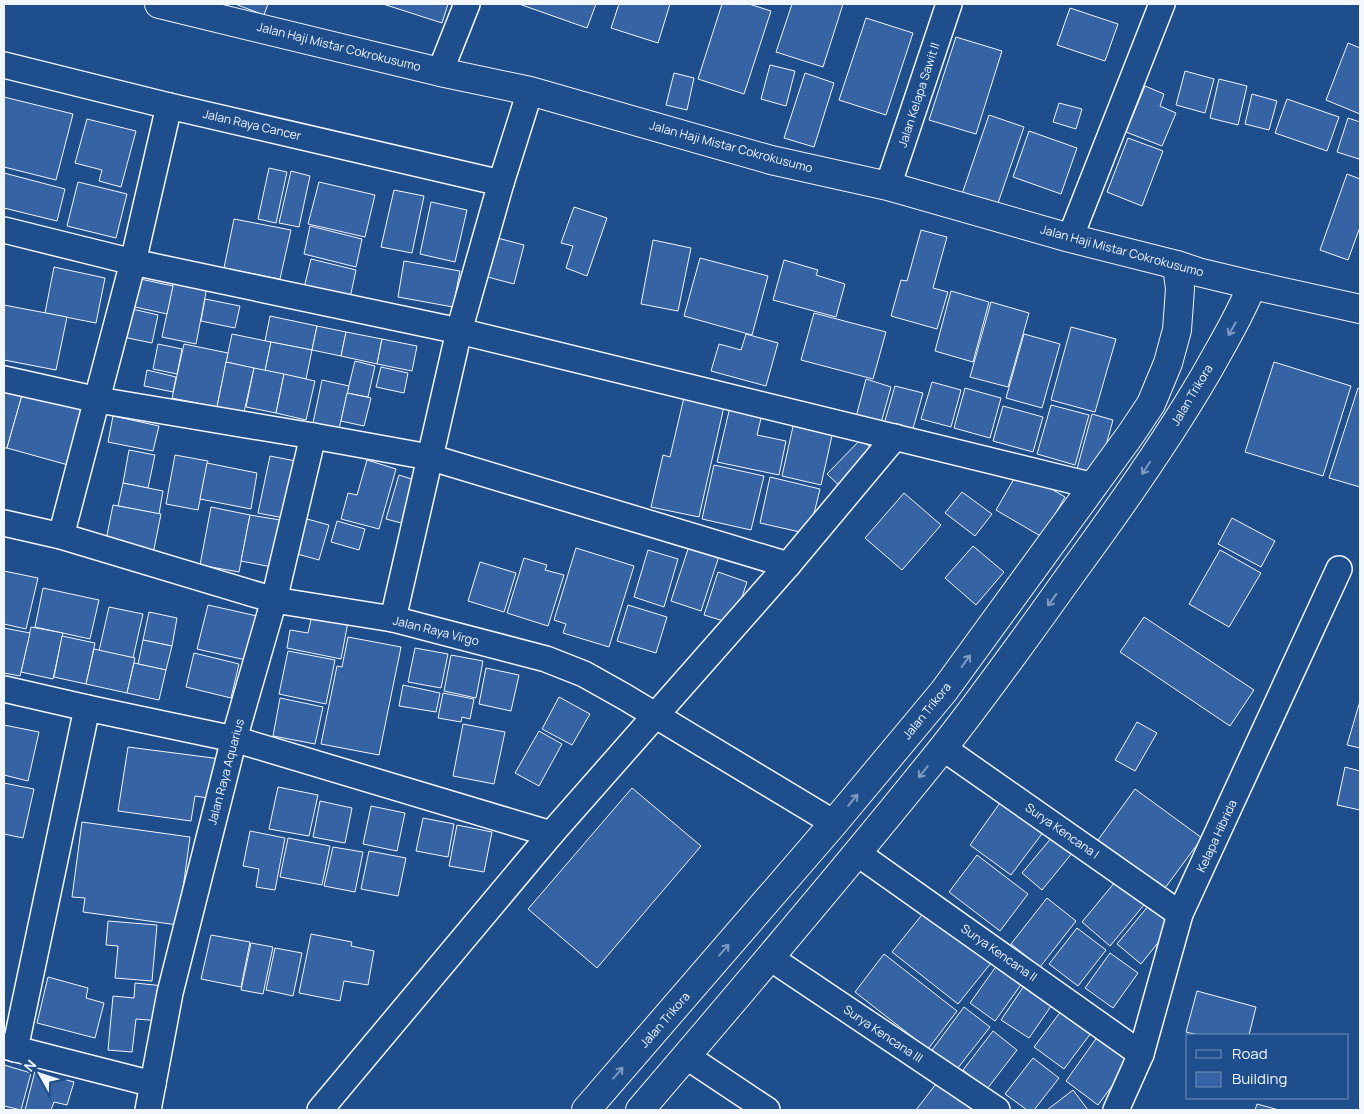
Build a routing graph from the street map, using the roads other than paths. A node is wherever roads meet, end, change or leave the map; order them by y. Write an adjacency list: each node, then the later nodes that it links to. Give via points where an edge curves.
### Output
1 (159, 4): 6 (main road, Jalan Haji Mistar Cokrokusumo)
2 (467, 4): 6 (street)
3 (949, 4): 10 (street, Jalan Kelapa Sawit II)
4 (1162, 4): 12 (street)
5 (4, 65): 8 (street, Jalan Raya Cancer)
6 (440, 72): 7 (main road, Jalan Haji Mistar Cokrokusumo)
7 (530, 91): 9 (street); 10 (main road, Jalan Haji Mistar Cokrokusumo, via 771,160)
8 (168, 106): 9 (street, Jalan Raya Cancer); 13 (street)
9 (501, 183): 17 (street)
10 (888, 186): 12 (main road, Jalan Haji Mistar Cokrokusumo)
11 (4, 230): 13 (street)
12 (1070, 238): 14 (main road, Jalan Haji Mistar Cokrokusumo)
13 (133, 262): 17 (street); 19 (street)
14 (1177, 264): 15 (main road, Jalan Haji Mistar Cokrokusumo); 23 (main road, Jalan Trikora, via 1180,289 1177,330 1168,363 1150,404)
15 (1252, 285): 16 (main road, Jalan Haji Mistar Cokrokusumo); 34 (main road, Jalan Trikora, one-way to 34, via 1231,332 1125,501)
16 (1360, 309)
17 (459, 331): 21 (street); 22 (street)
18 (4, 379): 19 (street)
19 (98, 400): 20 (street); 25 (street)
20 (313, 436): 22 (street); 28 (street, Jalan Raya Aquarius)
21 (895, 436): 23 (street); 26 (street)
22 (429, 457): 26 (street); 29 (street)
23 (1094, 486): 35 (main road, Jalan Trikora, one-way to 23, via 944,691)
24 (4, 523): 25 (street, Jalan Raya Virgo)
25 (61, 536): 28 (street, Jalan Raya Virgo)
26 (788, 565): 32 (street)
27 (1339, 569): 38 (street, Kelapa Hibrida)
28 (274, 600): 29 (street, Jalan Raya Virgo); 33 (street, Jalan Raya Aquarius)
29 (392, 620): 32 (street, Jalan Raya Virgo, via 546,659 584,674)
30 (4, 689): 31 (street)
31 (87, 708): 33 (street); 40 (street)
32 (655, 716): 35 (street, Jalan Raya Virgo); 36 (street)
33 (234, 739): 36 (street); 43 (street, Jalan Raya Aquarius, via 170,993)
34 (943, 748): 37 (main road, Jalan Trikora, one-way to 37); 38 (street, Surya Kencana I)
35 (834, 823): 46 (main road, Jalan Trikora, one-way to 35)
36 (551, 834): 45 (street)
37 (857, 852): 39 (main road, Jalan Trikora); 41 (street, Surya Kencana II)
38 (1180, 914): 41 (street, Kelapa Hibrida)
39 (769, 957): 42 (main road, Jalan Trikora); 49 (street, Surya Kencana III)
40 (9, 1048): 43 (street)
41 (1141, 1054): 50 (street, Kelapa Hibrida)
42 (686, 1056): 47 (main road, Jalan Trikora); 48 (street)
43 (153, 1084): 44 (street, Jalan Raya Aquarius)
44 (148, 1110)
45 (320, 1110)
46 (586, 1110)
47 (640, 1110)
48 (767, 1110)
49 (998, 1110)
50 (1116, 1110)

